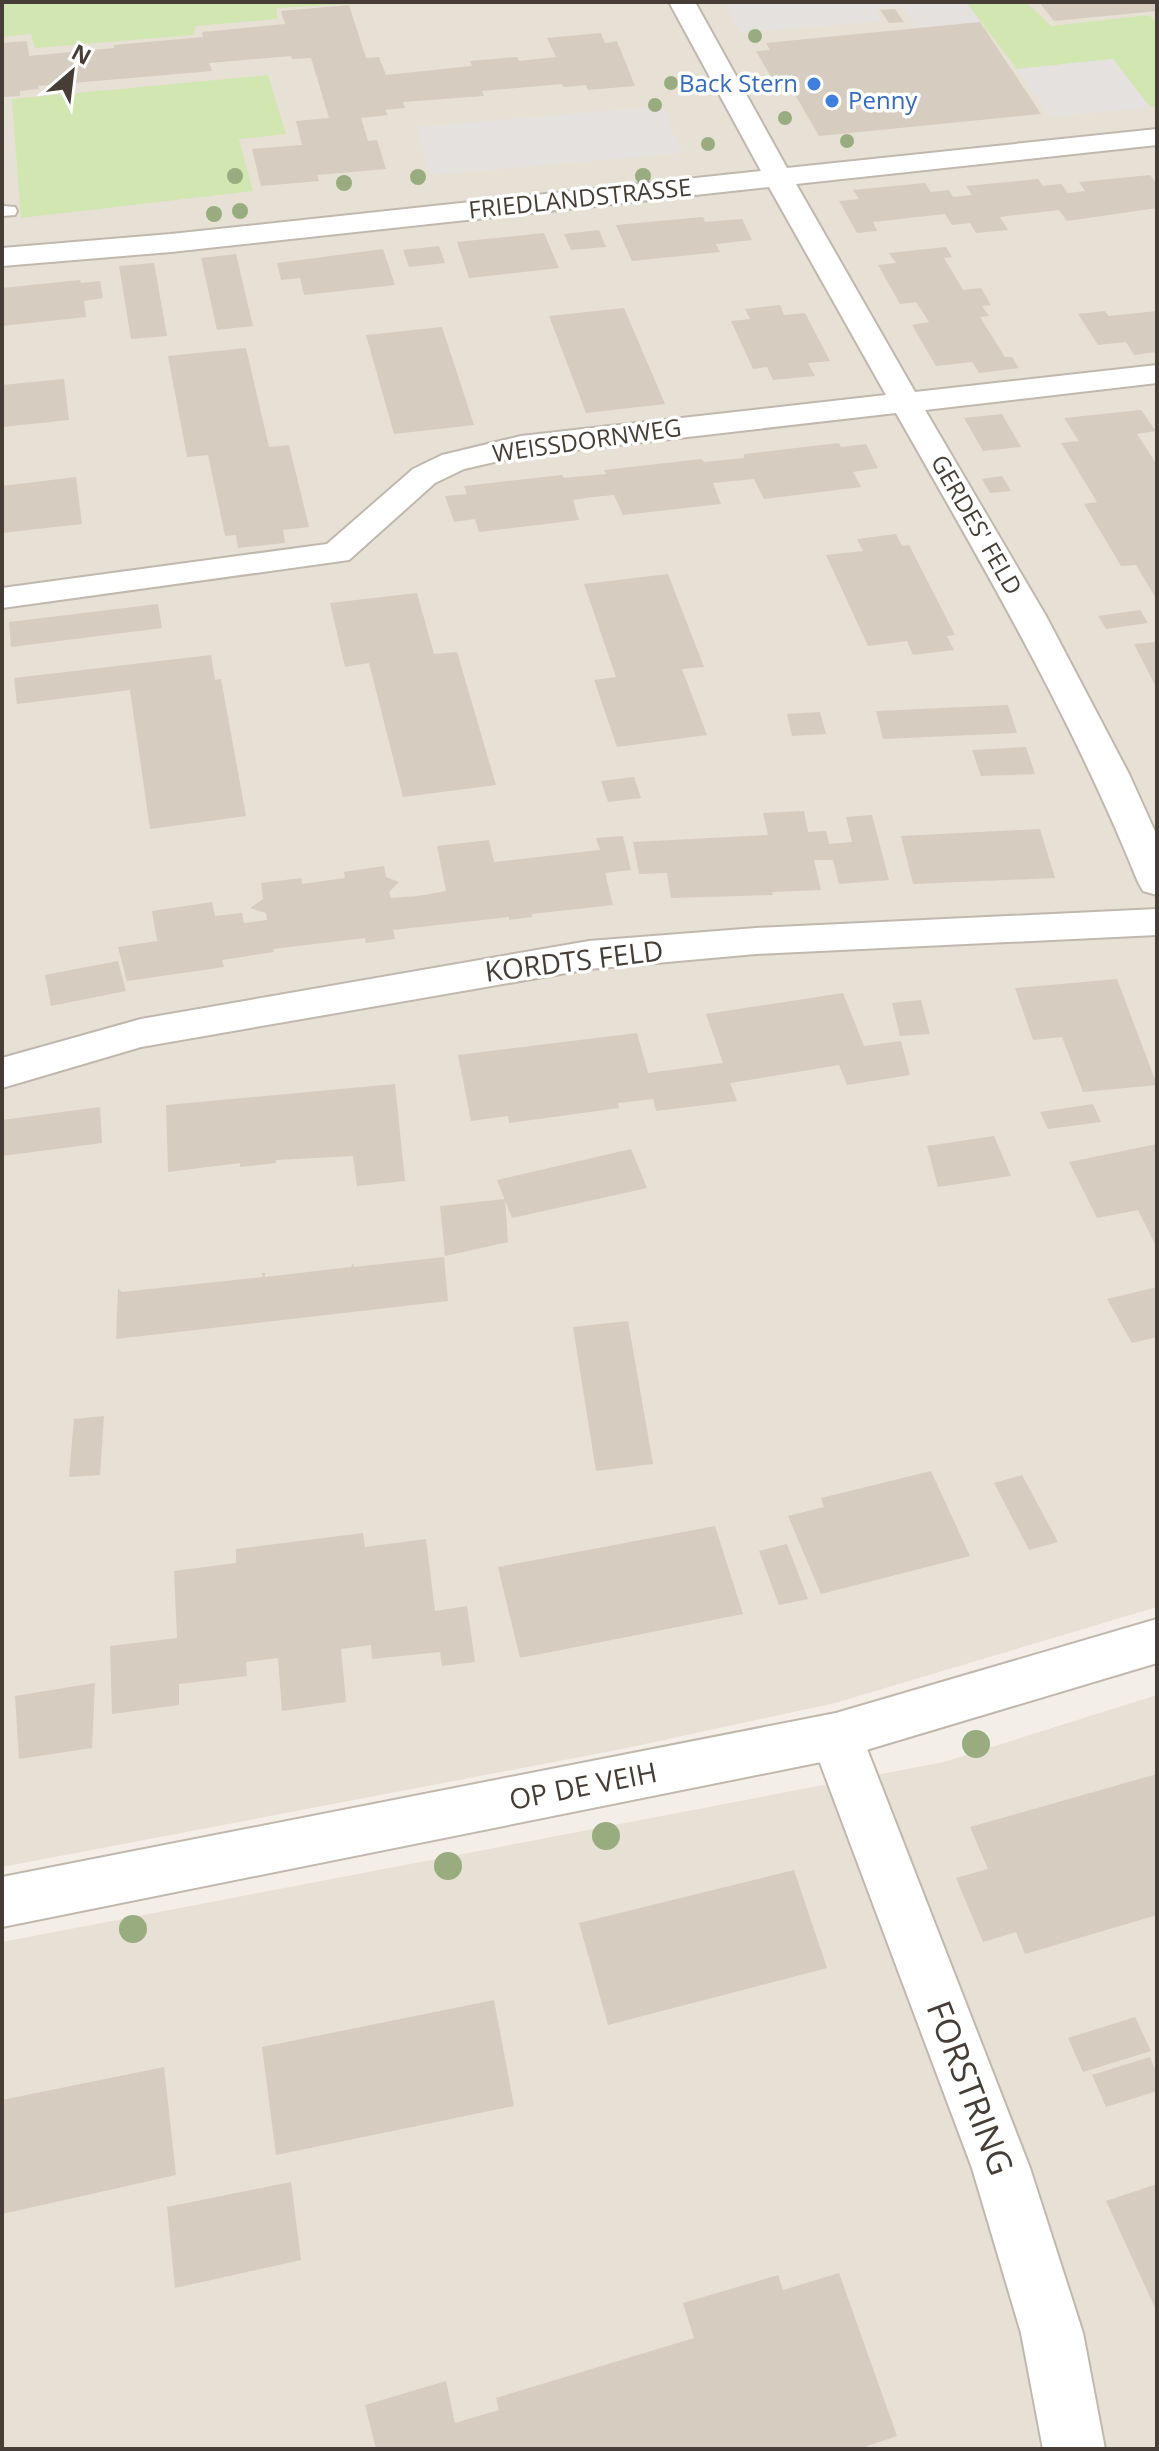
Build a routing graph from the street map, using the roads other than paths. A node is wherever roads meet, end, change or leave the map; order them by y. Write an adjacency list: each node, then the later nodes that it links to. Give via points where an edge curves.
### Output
1 (682, 2): 3 (street, GERDES' FELD)
2 (1157, 137): 3 (street, FRIEDLANDSTRASSE)
3 (776, 179): 4 (street, FRIEDLANDSTRASSE); 6 (street, GERDES' FELD)
4 (2, 257)
5 (1157, 374): 6 (street, WEISSDORNWEG)
6 (906, 403): 7 (street, WEISSDORNWEG, via 521,446 453,462 424,476 337,553); 8 (street, GERDES' FELD, via 1046,647)
7 (2, 598)
8 (1157, 882)
9 (1157, 922): 10 (street, KORDTS FELD, via 756,941 589,955 141,1033)
10 (2, 1073)
11 (1157, 1641): 12 (street, OP DE VEIH)
12 (836, 1736): 13 (street, OP DE VEIH); 14 (street, FORSTRING, via 1001,2168 1052,2333)
13 (2, 1902)
14 (1074, 2449)

